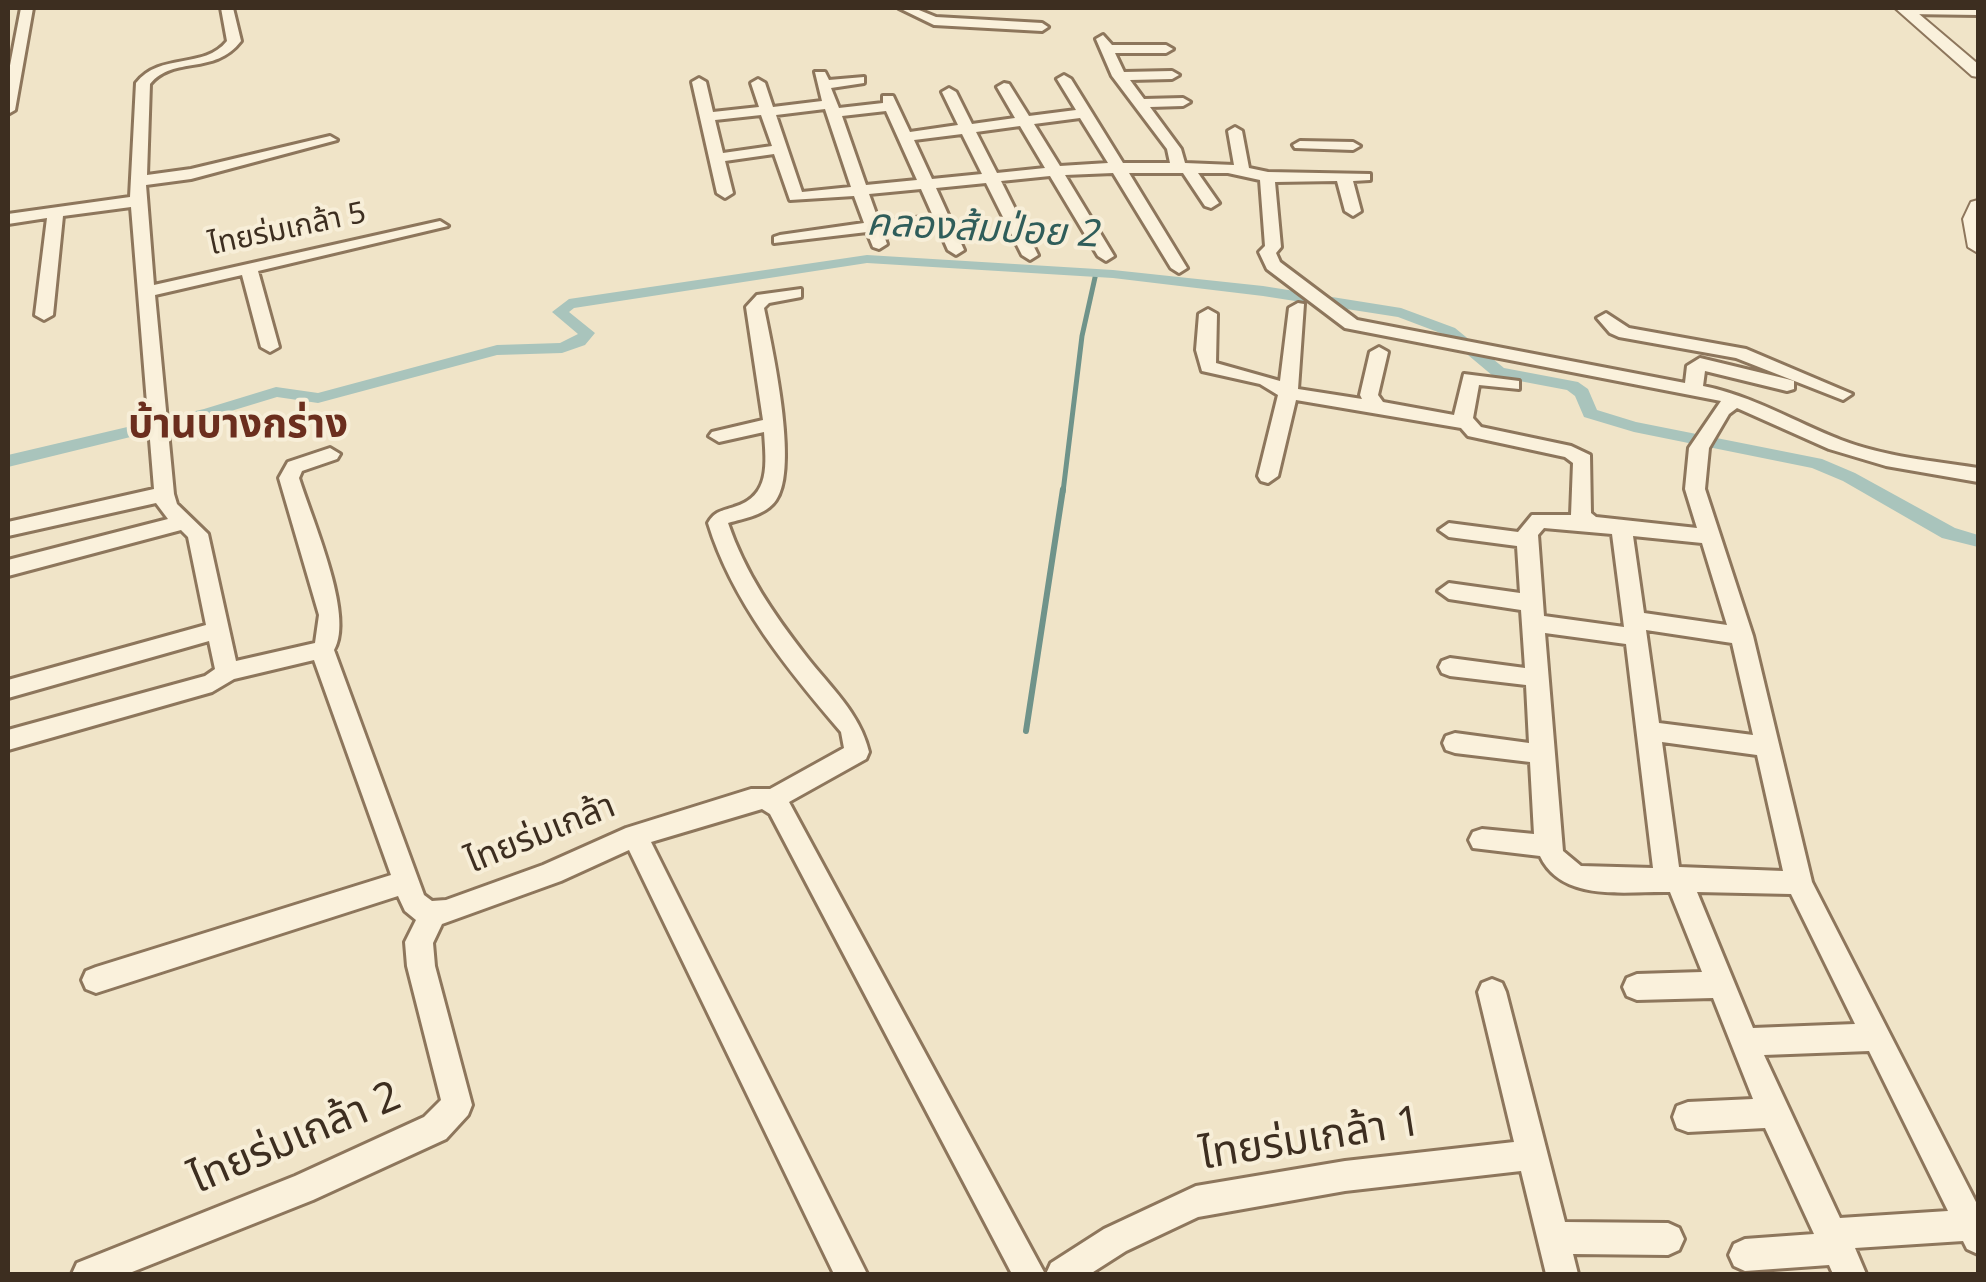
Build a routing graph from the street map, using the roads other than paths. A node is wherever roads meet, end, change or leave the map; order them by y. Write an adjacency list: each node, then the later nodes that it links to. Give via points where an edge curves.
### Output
1 (27, 8): 7 (street)
2 (226, 8): 42 (street, via 234,41 227,53 146,76)
3 (905, 8): 6 (street, via 934,20)
4 (1905, 9): 5 (street); 9 (street)
5 (1978, 11)
6 (1042, 27)
7 (14, 43): 21 (street)
8 (1166, 49): 11 (street, via 1105,44)
9 (1978, 72)
10 (1172, 75): 11 (street)
11 (1119, 76): 19 (street)
12 (1064, 79): 23 (street)
13 (859, 80): 20 (street, via 821,80)
14 (699, 82): 24 (street)
15 (758, 84): 22 (street)
16 (1004, 86): 25 (street)
17 (949, 92): 26 (street)
18 (1183, 102): 19 (street)
19 (1137, 103): 34 (street)
20 (830, 108): 22 (street); 28 (street, via 889,102); 44 (street)
21 (8, 110)
22 (767, 111): 24 (street); 31 (street)
23 (1084, 113): 25 (street); 33 (street)
24 (707, 117): 32 (street)
25 (1025, 122): 26 (street); 35 (street)
26 (966, 128): 28 (street); 38 (street)
27 (1234, 131): 36 (street)
28 (905, 137): 43 (street)
29 (330, 140): 42 (street)
30 (1352, 146): 37 (street, via 1298,140)
31 (779, 149): 32 (street); 44 (street, via 796,196)
32 (717, 158): 45 (street)
33 (1118, 168): 34 (street); 35 (street); 61 (street)
34 (1183, 168): 36 (street); 47 (street)
35 (1053, 170): 38 (street); 59 (street)
36 (1242, 170): 39 (street)
37 (1309, 176): 39 (street); 40 (street)
38 (992, 177): 43 (street); 58 (street)
39 (1268, 177): 73 (street, via 1273,247 1266,252 1273,265 1351,324)
40 (1344, 177): 41 (street); 49 (street)
41 (1365, 178)
42 (140, 182): 46 (street)
43 (926, 185): 44 (street); 52 (street)
44 (864, 192): 54 (street)
45 (725, 193)
46 (138, 202): 50 (street); 62 (street)
47 (1211, 203)
48 (1978, 206): 56 (street)
49 (1353, 210)
50 (56, 212): 51 (street); 65 (street)
51 (8, 219)
52 (942, 220): 54 (street); 57 (street)
53 (440, 226): 60 (street, ไทยร่มเกล้า 5)
54 (877, 233): 55 (street)
55 (780, 240)
56 (1978, 247)
57 (956, 250)
58 (1030, 256)
59 (1106, 256)
60 (249, 268): 62 (street, ไทยร่มเกล้า 5); 68 (street)
61 (1179, 268)
62 (148, 291): 84 (street)
63 (795, 293): 79 (street, via 763,298 754,307)
64 (1298, 308): 74 (street)
65 (44, 314)
66 (1208, 314): 74 (street, via 1208,367)
67 (1606, 318): 70 (street, via 1625,333)
68 (270, 347)
69 (1379, 352): 77 (street, via 1369,395)
70 (1740, 354): 72 (street); 73 (street, via 1696,366); 75 (street)
71 (1512, 385): 78 (street, via 1470,378)
72 (1787, 386)
73 (1694, 389): 76 (street)
74 (1288, 392): 77 (street); 83 (street)
75 (1843, 394)
76 (1735, 400): 82 (street, via 1836,445); 90 (street, via 1702,441 1695,489)
77 (1377, 407): 78 (street)
78 (1466, 423): 86 (street, via 1475,432 1583,460 1581,515)
79 (771, 424): 80 (street); 108 (street, via 775,468 768,498 721,518 719,529 784,644 858,743 857,752)
80 (720, 436)
81 (330, 454): 98 (street, via 295,467 289,478 330,615)
82 (1978, 475)
83 (1268, 476)
84 (164, 494): 85 (street); 87 (street)
85 (184, 522): 92 (street); 96 (street, via 198,534)
86 (1590, 524): 88 (street); 91 (street, via 1539,520)
87 (8, 528)
88 (1622, 528): 90 (street); 95 (street)
89 (1449, 530): 91 (street)
90 (1713, 537): 97 (street)
91 (1527, 540): 94 (street)
92 (8, 568)
93 (1449, 591): 94 (street)
94 (1532, 613): 95 (street); 101 (street)
95 (1635, 628): 97 (street); 103 (street)
96 (218, 630): 100 (street); 102 (street)
97 (1742, 636): 106 (street)
98 (322, 650): 100 (street); 113 (street, ไทยร่มเกล้า)
99 (1450, 667): 101 (street)
100 (226, 672): 104 (street, via 212,683)
101 (1536, 678): 107 (street)
102 (8, 689)
103 (1648, 730): 106 (street); 112 (street)
104 (8, 740)
105 (1456, 743): 107 (street)
106 (1767, 747): 114 (street)
107 (1542, 754): 111 (street)
108 (770, 801): 109 (street, ไทยร่มเกล้า, via 752,799); 132 (street)
109 (635, 836): 115 (street, ไทยร่มเกล้า, via 552,873); 131 (street)
110 (1482, 840): 111 (street)
111 (1548, 846): 112 (street, via 1564,874)
112 (1672, 878): 114 (street); 117 (street)
113 (406, 882): 115 (street, ไทยร่มเกล้า, via 414,903); 116 (street)
114 (1800, 883): 120 (street)
115 (434, 912): 130 (street, ไทยร่มเกล้า 2, via 420,942 420,966 456,1105 450,1117 302,1189)
116 (96, 980)
117 (1718, 985): 118 (street); 121 (street)
118 (1637, 988)
119 (1492, 992): 124 (street)
120 (1876, 1037): 121 (street); 125 (street)
121 (1742, 1042): 122 (street)
122 (1773, 1112): 123 (street); 128 (street)
123 (1688, 1117)
124 (1530, 1156): 126 (street); 133 (street, ไทยร่มเกล้า 1, via 1345,1176 1196,1202)
125 (1975, 1232): 128 (street)
126 (1552, 1238): 127 (street); 134 (street)
127 (1668, 1239)
128 (1839, 1252): 129 (street)
129 (1745, 1255)
130 (88, 1274)
131 (851, 1274)
132 (1029, 1274)
133 (1062, 1274)
134 (1562, 1274)

